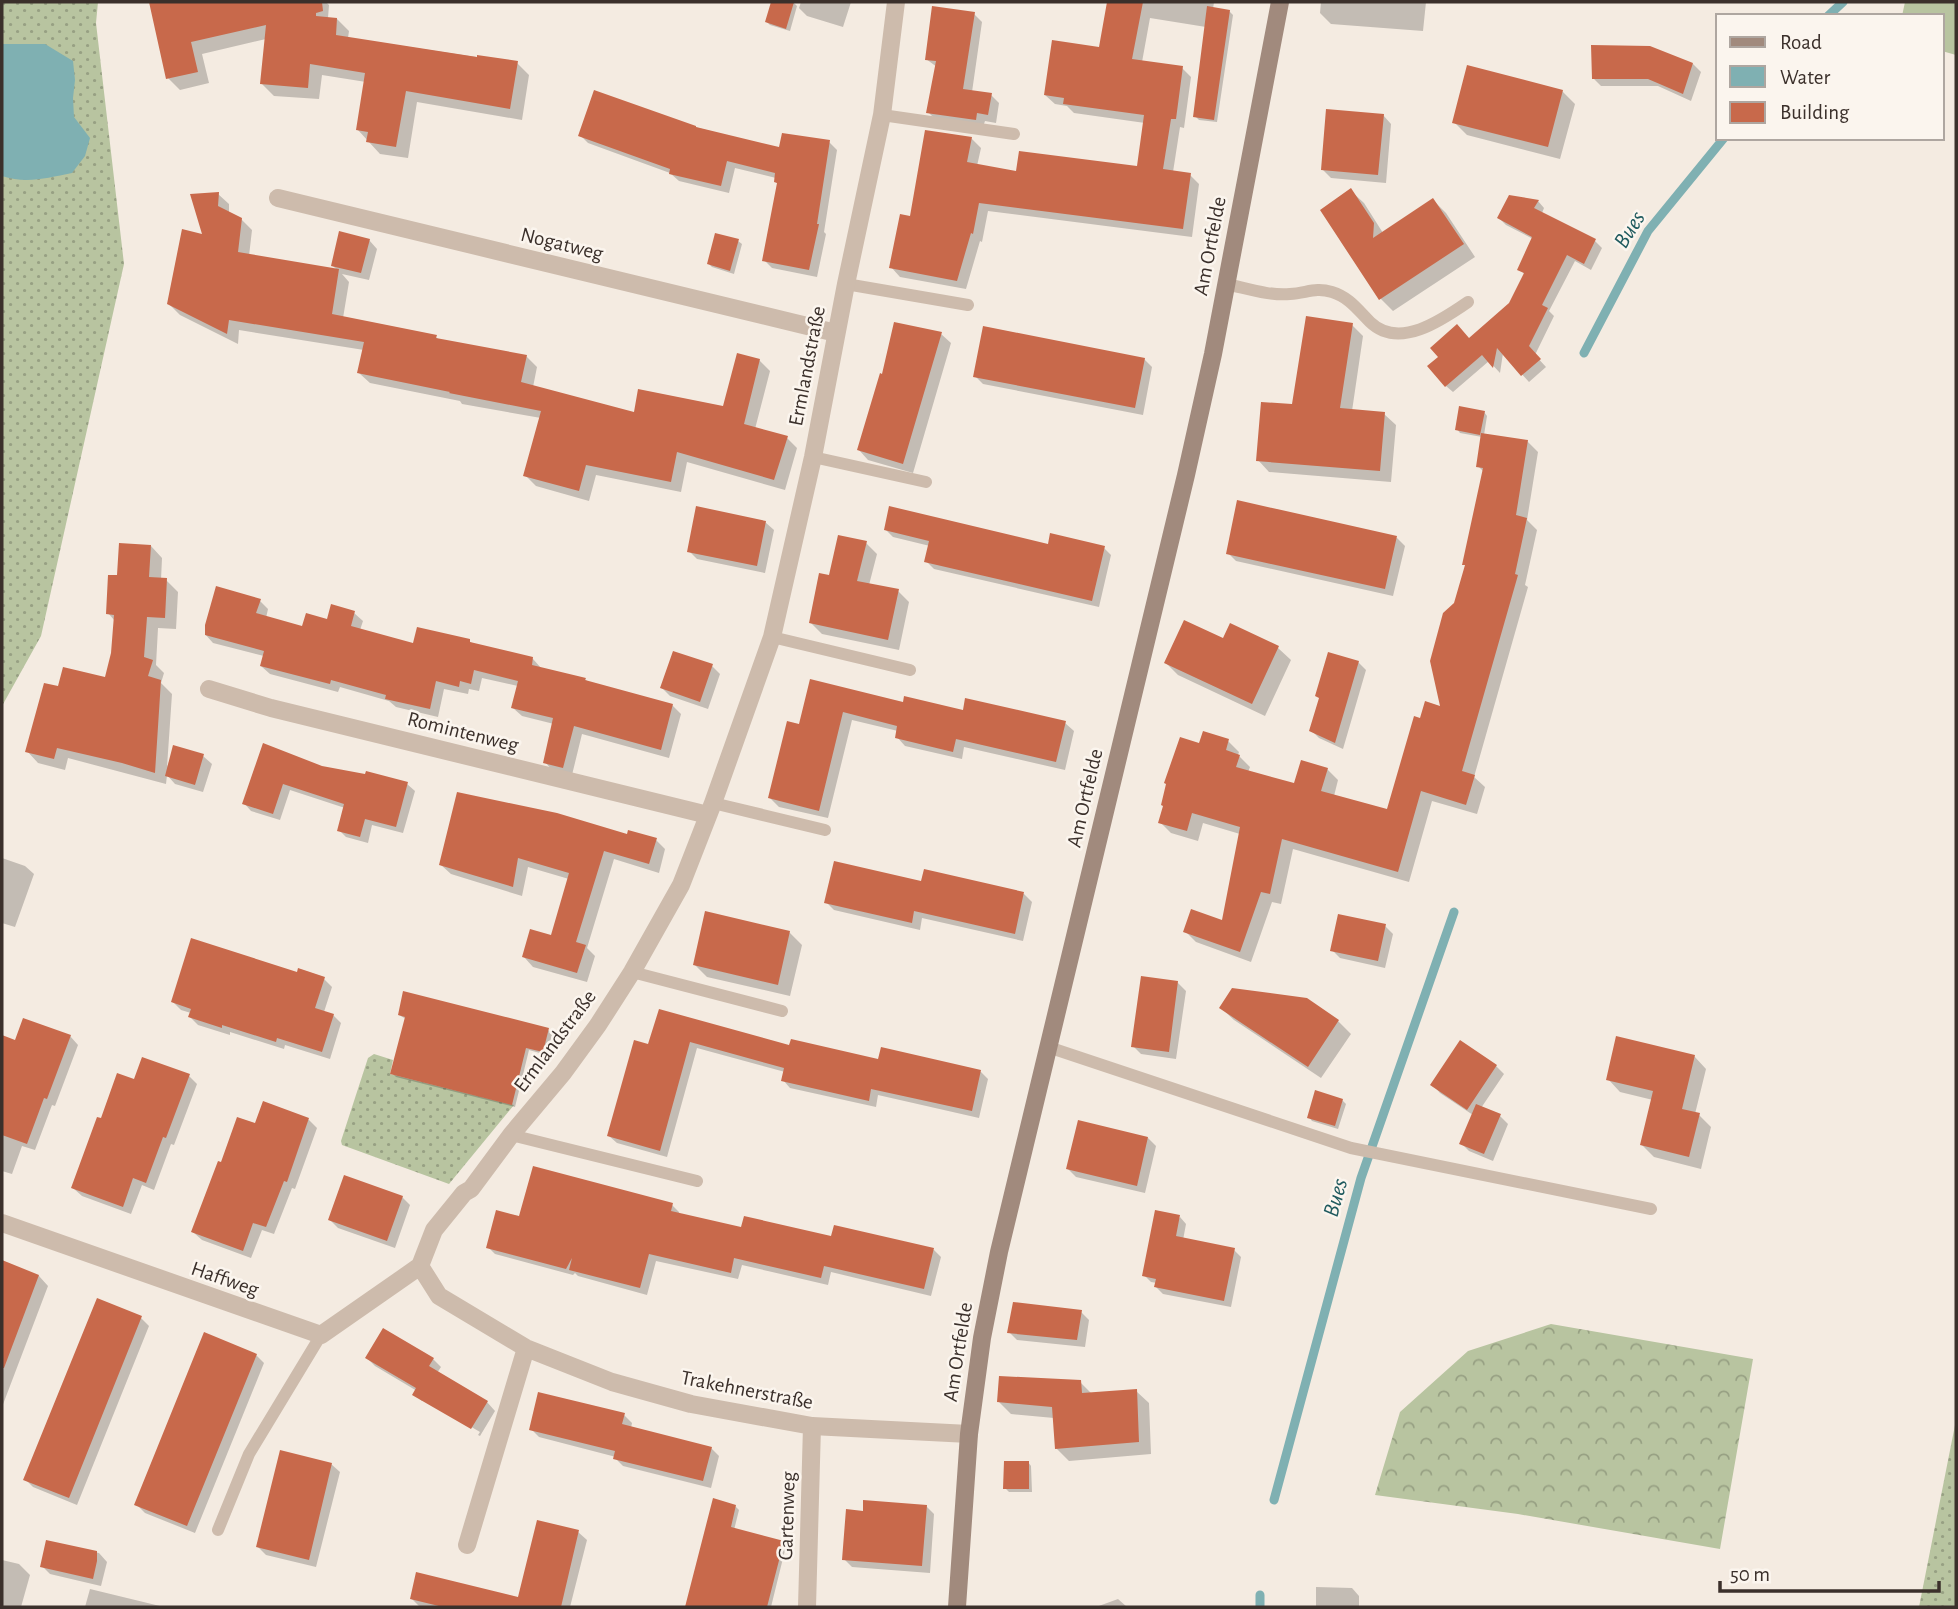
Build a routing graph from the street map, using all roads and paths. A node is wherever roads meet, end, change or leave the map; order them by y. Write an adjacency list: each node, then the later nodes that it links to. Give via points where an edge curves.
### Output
1 (896, 2): 3 (street, Ermlandstraße)
2 (1280, 2): 7 (main road, Am Ortfelde)
3 (881, 115): 4 (lane); 6 (street, Ermlandstraße)
4 (1014, 134)
5 (278, 198): 10 (street, Nogatweg)
6 (846, 284): 9 (lane, Ermlandstraße); 10 (street, Ermlandstraße)
7 (1226, 284): 8 (lane, via 1277,294 1317,289 1335,293 1371,323 1398,333 1434,325); 20 (main road, Am Ortfelde, via 1174,528)
8 (1468, 302)
9 (968, 305)
10 (836, 333): 11 (street, Ermlandstraße)
11 (813, 457): 12 (lane, Ermlandstraße); 13 (street, Ermlandstraße)
12 (926, 482)
13 (772, 637): 14 (lane); 16 (street, Ermlandstraße)
14 (910, 670)
15 (209, 689): 16 (street, Romintenweg, via 271,708)
16 (710, 809): 17 (lane); 18 (street, Ermlandstraße, via 681,885)
17 (825, 830)
18 (632, 972): 19 (lane); 21 (street, Ermlandstraße, via 563,1073)
19 (782, 1011)
20 (1048, 1047): 23 (lane, via 1351,1148); 29 (main road, Am Ortfelde, via 999,1252)
21 (510, 1135): 22 (lane); 25 (street, Ermlandstraße, via 434,1230)
22 (697, 1181)
23 (1651, 1209)
24 (2, 1223): 26 (street, Haffweg)
25 (420, 1266): 26 (street); 27 (street, Trakehnerstraße, via 439,1296)
26 (321, 1335): 30 (lane, via 249,1454)
27 (526, 1348): 28 (street, Trakehnerstraße, via 612,1382 691,1404); 31 (street)
28 (812, 1426): 29 (street, Trakehnerstraße); 32 (street, Gartenweg)
29 (969, 1434): 33 (main road, Am Ortfelde)
30 (218, 1530)
31 (467, 1545)
32 (807, 1607)
33 (957, 1607)

